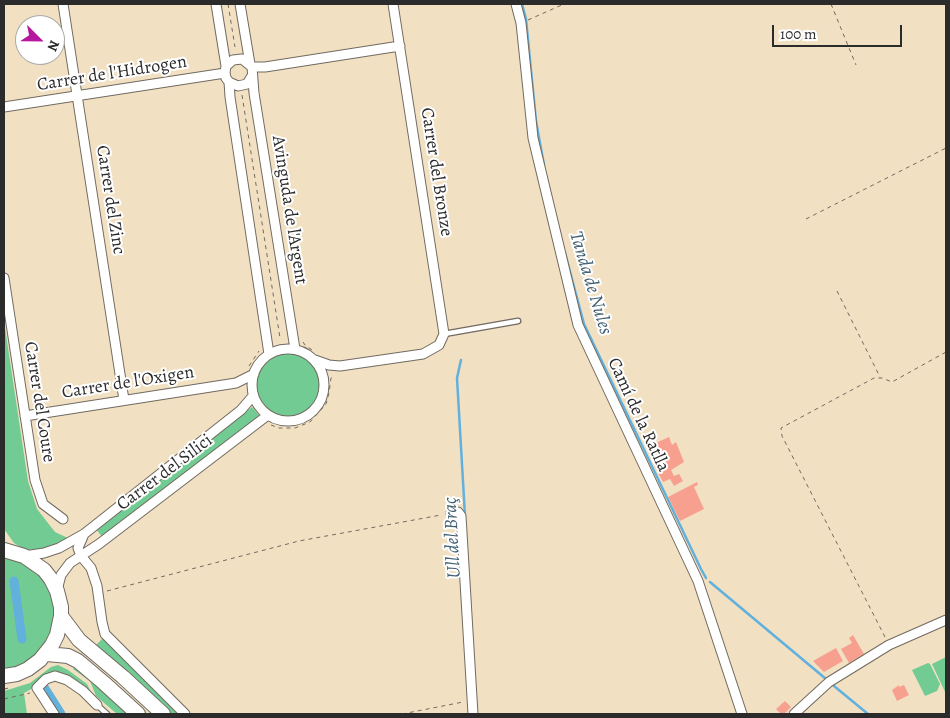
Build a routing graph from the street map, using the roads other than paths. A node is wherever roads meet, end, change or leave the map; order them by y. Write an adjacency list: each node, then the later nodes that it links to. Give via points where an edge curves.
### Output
1 (63, 4): 10 (street, Carrer del Zinc)
2 (216, 4): 8 (street)
3 (240, 4): 7 (street, Avinguda de l'Argent)
4 (393, 4): 6 (street, Carrer del Bronze)
5 (516, 4): 46 (street, Camí de la Ratlla, via 521,23 533,138 578,325 698,581)
6 (400, 46): 7 (street); 14 (street, Carrer del Bronze)
7 (251, 69): 8 (street, via 242,59 233,60); 9 (street, via 247,84 238,86); 15 (street, Avinguda de l'Argent)
8 (226, 70): 9 (street); 10 (street, Carrer de l'Hidrogen)
9 (229, 82): 16 (street)
10 (77, 96): 11 (street, Carrer de l'Hidrogen); 23 (street, Carrer del Zinc)
11 (4, 107)
12 (4, 278): 24 (street, Carrer del Coure)
13 (518, 321): 14 (lane)
14 (444, 334): 18 (street, via 439,345 422,354)
15 (295, 349): 16 (street); 17 (street)
16 (269, 354): 19 (street)
17 (315, 360): 18 (street); 20 (street)
18 (340, 366): 20 (street)
19 (254, 374): 21 (street, Carrer de l'Oxigen); 22 (street)
20 (324, 378): 25 (street, via 320,401 303,418 291,422)
21 (236, 383): 22 (street, Carrer de l'Oxigen); 23 (street, Carrer de l'Oxigen)
22 (253, 393): 25 (street, via 259,407); 28 (street, Carrer del Silici, via 241,410)
23 (124, 400): 24 (street, Carrer de l'Oxigen)
24 (25, 416): 27 (street, Carrer del Coure, via 35,480 43,504)
25 (268, 416): 29 (street, Carrer del Silici)
26 (452, 513): 45 (street, via 458,512 461,516)
27 (63, 520)
28 (84, 534): 31 (street, Carrer del Silici, via 59,548); 32 (street, via 78,548)
29 (99, 544): 32 (street, Carrer del Silici); 33 (street)
30 (5, 548): 31 (main road)
31 (24, 556): 34 (main road, via 44,570)
32 (81, 556): 33 (street); 34 (street, Carrer del Silici, via 65,568)
33 (91, 568): 44 (street, via 105,634)
34 (57, 591): 35 (main road)
35 (61, 616): 37 (main road, via 57,635); 43 (main road, via 79,640)
36 (946, 620): 47 (street, via 889,645 829,682)
37 (47, 654): 38 (main road, via 28,669); 42 (main road, via 68,656 78,662)
38 (4, 676)
39 (97, 705): 40 (street, via 83,691 55,676 37,688); 41 (lane)
40 (54, 714)
41 (107, 714)
42 (138, 714)
43 (163, 714)
44 (185, 714)
45 (473, 714)
46 (742, 714)
47 (794, 714)

